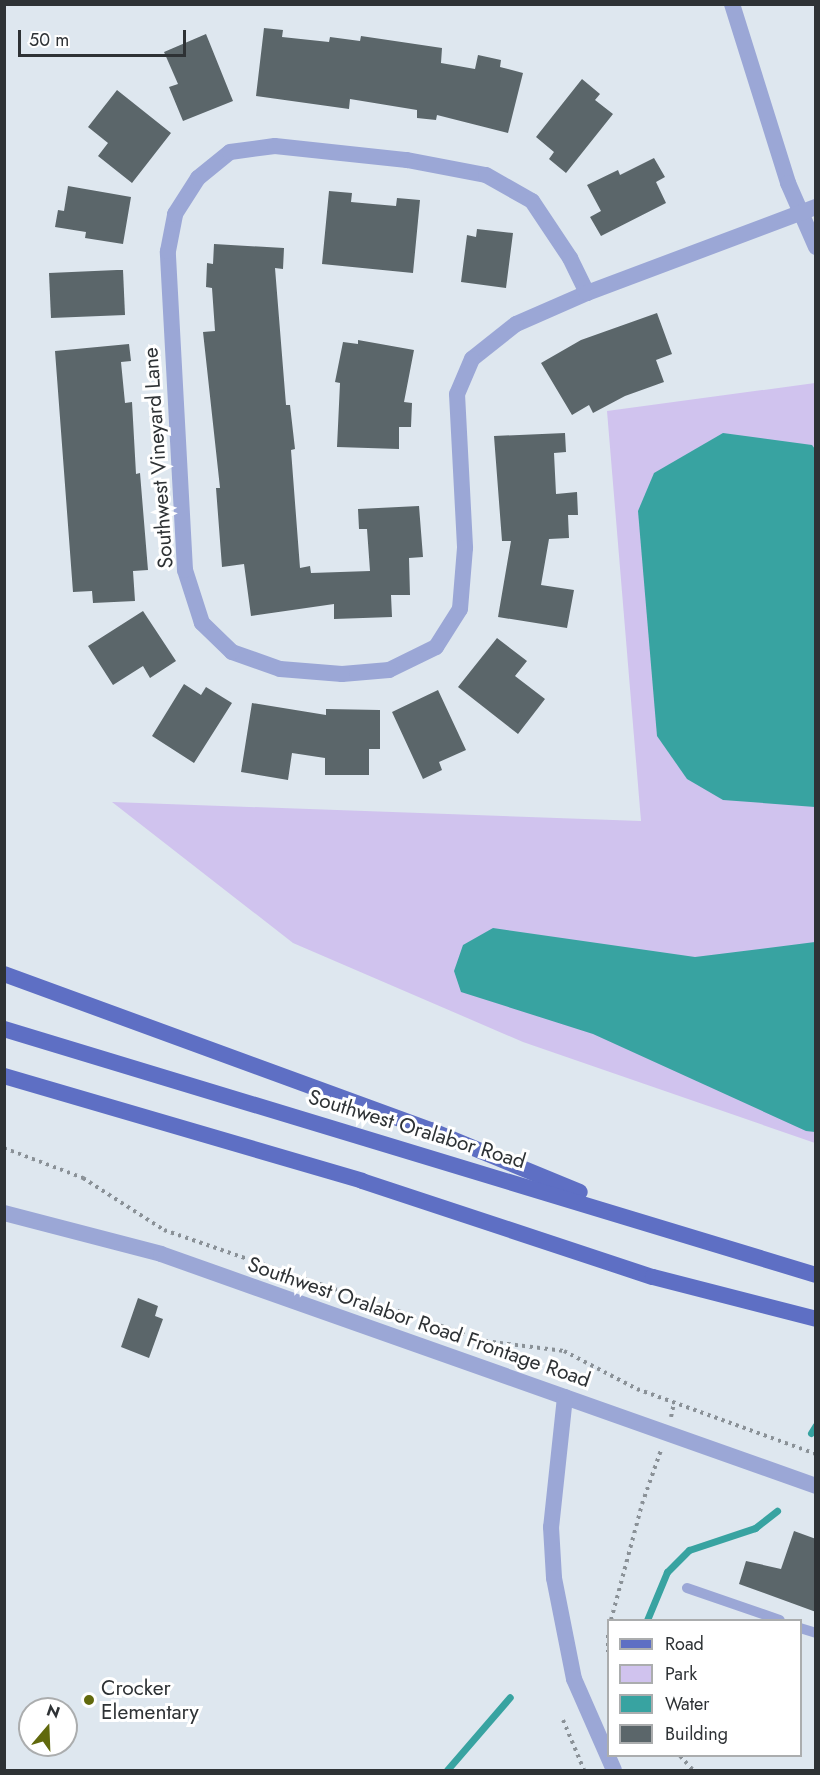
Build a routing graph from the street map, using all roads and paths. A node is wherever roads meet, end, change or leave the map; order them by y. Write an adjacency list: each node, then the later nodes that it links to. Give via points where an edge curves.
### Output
1 (732, 4): 3 (street)
2 (816, 207): 3 (street, Southwest Vineyard Lane)
3 (798, 213): 4 (street); 5 (street, Southwest Vineyard Lane)
4 (816, 247)
5 (587, 293): 5 (street, Southwest Vineyard Lane, via 570,258 532,201 486,175 407,160 275,147 230,152 198,178 175,214 168,251 185,570 202,623 232,652 280,669 342,674 389,670 436,647 460,609 465,548 457,394 468,368 472,359 516,324)
6 (4, 974): 11 (main road, via 430,1130)
7 (4, 1029): 11 (main road, Southwest Oralabor Road)
8 (4, 1076): 13 (main road, via 362,1181 653,1277)
9 (4, 1148): 15 (path, via 83,1178 164,1230 485,1341 564,1351 637,1389)
10 (4, 1213): 14 (street, Southwest Oralabor Road Frontage Road, via 161,1254)
11 (667, 1228): 12 (main road, Southwest Oralabor Road)
12 (816, 1275)
13 (816, 1319)
14 (565, 1397): 16 (street, Southwest Oralabor Road Frontage Road); 23 (street, via 551,1527 554,1578 574,1679)
15 (674, 1403): 16 (path); 17 (path)
16 (667, 1433): 18 (street, Southwest Oralabor Road Frontage Road); 20 (path, via 642,1504)
17 (816, 1454)
18 (816, 1486)
19 (687, 1588): 21 (lane)
20 (611, 1619)
21 (777, 1619)
22 (563, 1720): 25 (path)
23 (607, 1754)
24 (682, 1757): 26 (path)
25 (584, 1770)
26 (693, 1770)

